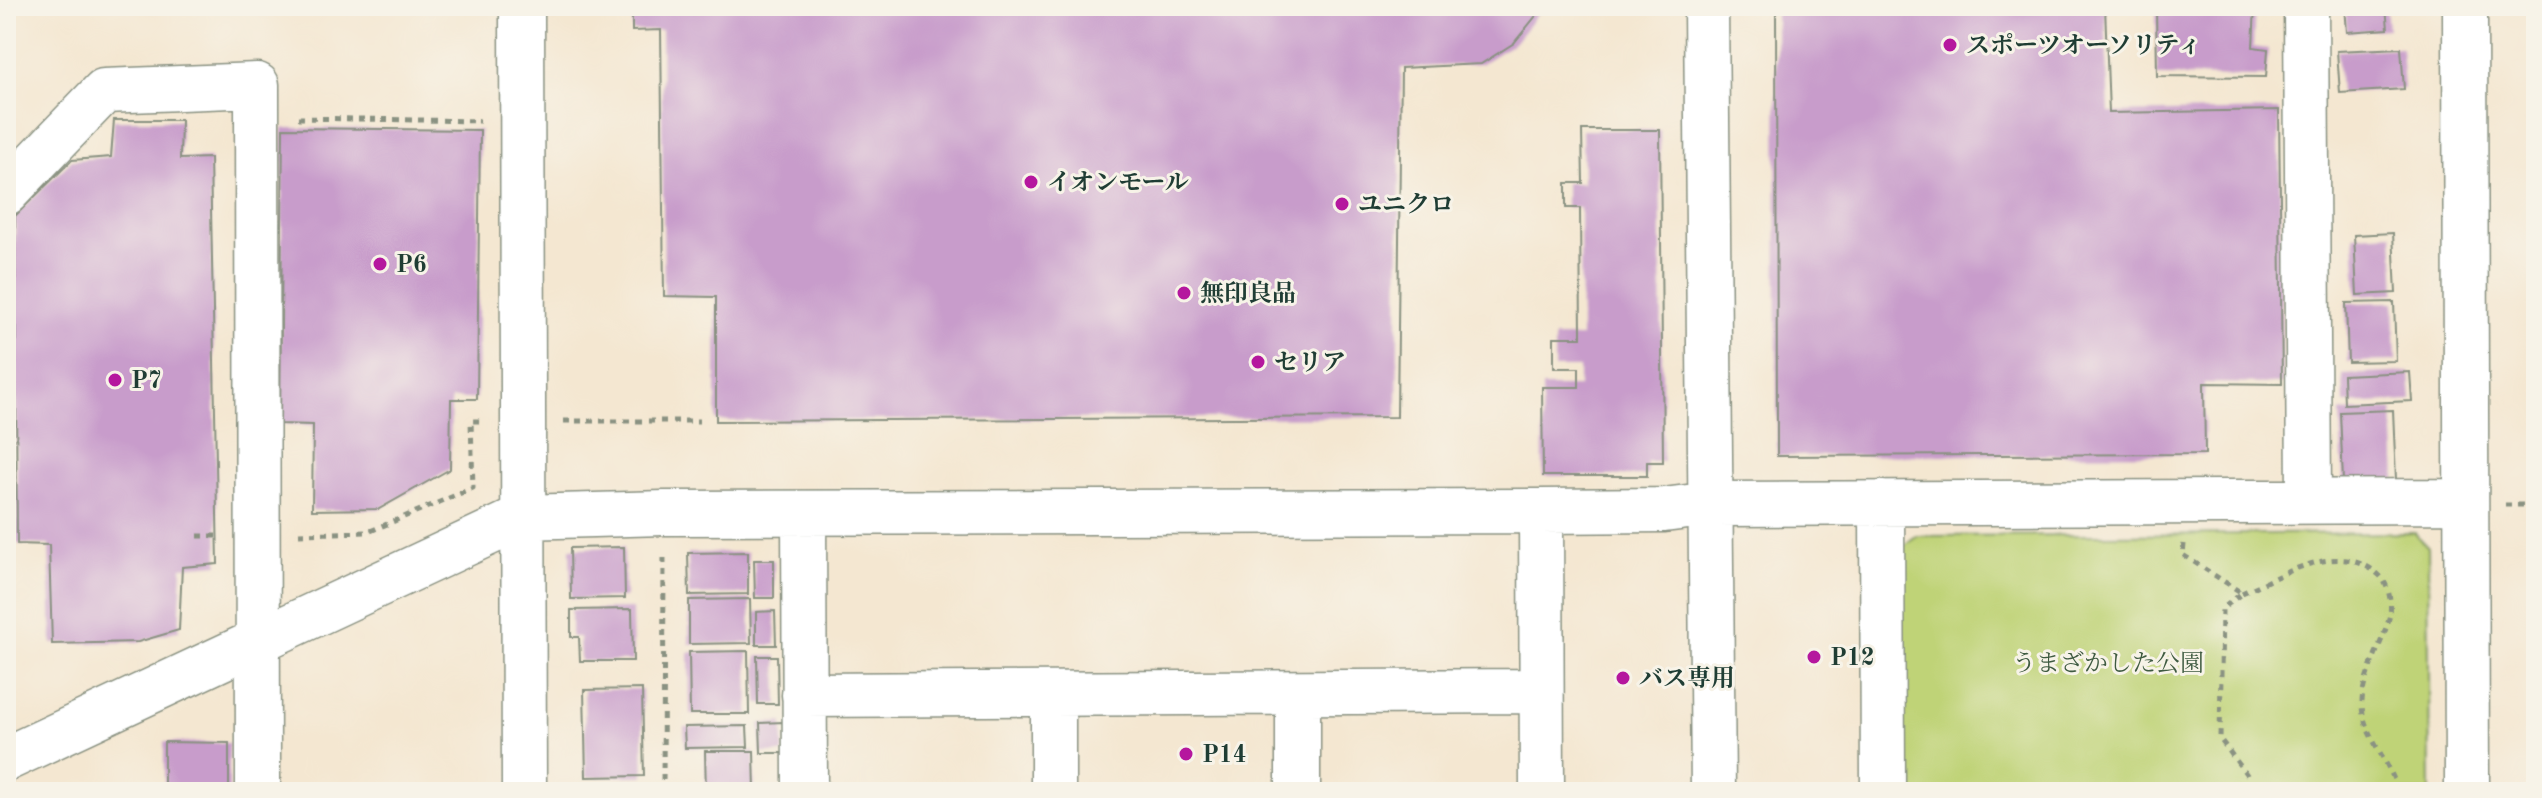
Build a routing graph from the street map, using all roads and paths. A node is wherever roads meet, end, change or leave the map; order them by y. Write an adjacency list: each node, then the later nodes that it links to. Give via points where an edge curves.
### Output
1 (522, 6): 8 (street)
2 (1706, 6): 14 (street)
3 (2306, 6): 11 (street)
4 (2465, 6): 12 (street)
5 (257, 117): 6 (path); 7 (street, via 257,85 104,91); 19 (street)
6 (496, 121)
7 (6, 193)
8 (523, 420): 9 (path); 18 (street); 19 (path, via 471,421 473,488 368,532)
9 (699, 421)
10 (2184, 499): 11 (street); 13 (street); 21 (path, via 2183,555)
11 (2309, 500): 12 (street)
12 (2465, 501): 39 (street)
13 (1882, 503): 14 (street); 36 (street)
14 (1711, 504): 15 (street, via 1664,510); 35 (street)
15 (1541, 511): 17 (street); 23 (street)
16 (664, 513): 17 (street); 18 (street); 30 (path)
17 (804, 513): 25 (street)
18 (523, 517): 22 (street); 29 (street)
19 (258, 535): 20 (path); 22 (street)
20 (198, 536)
21 (2242, 593): 37 (path, via 2222,609 2220,739); 38 (path, via 2314,562 2343,559 2368,565 2386,582 2391,611 2362,701 2365,722 2394,772)
22 (258, 643): 27 (street); 28 (street)
23 (1541, 691): 24 (street); 34 (street)
24 (1298, 693): 26 (street); 33 (street)
25 (804, 695): 26 (street); 31 (street)
26 (1053, 695): 32 (street)
27 (6, 759)
28 (258, 792)
29 (524, 792)
30 (663, 792)
31 (805, 792)
32 (1053, 792)
33 (1298, 792)
34 (1542, 792)
35 (1713, 792)
36 (1883, 792)
37 (2253, 792)
38 (2398, 792)
39 (2467, 792)

